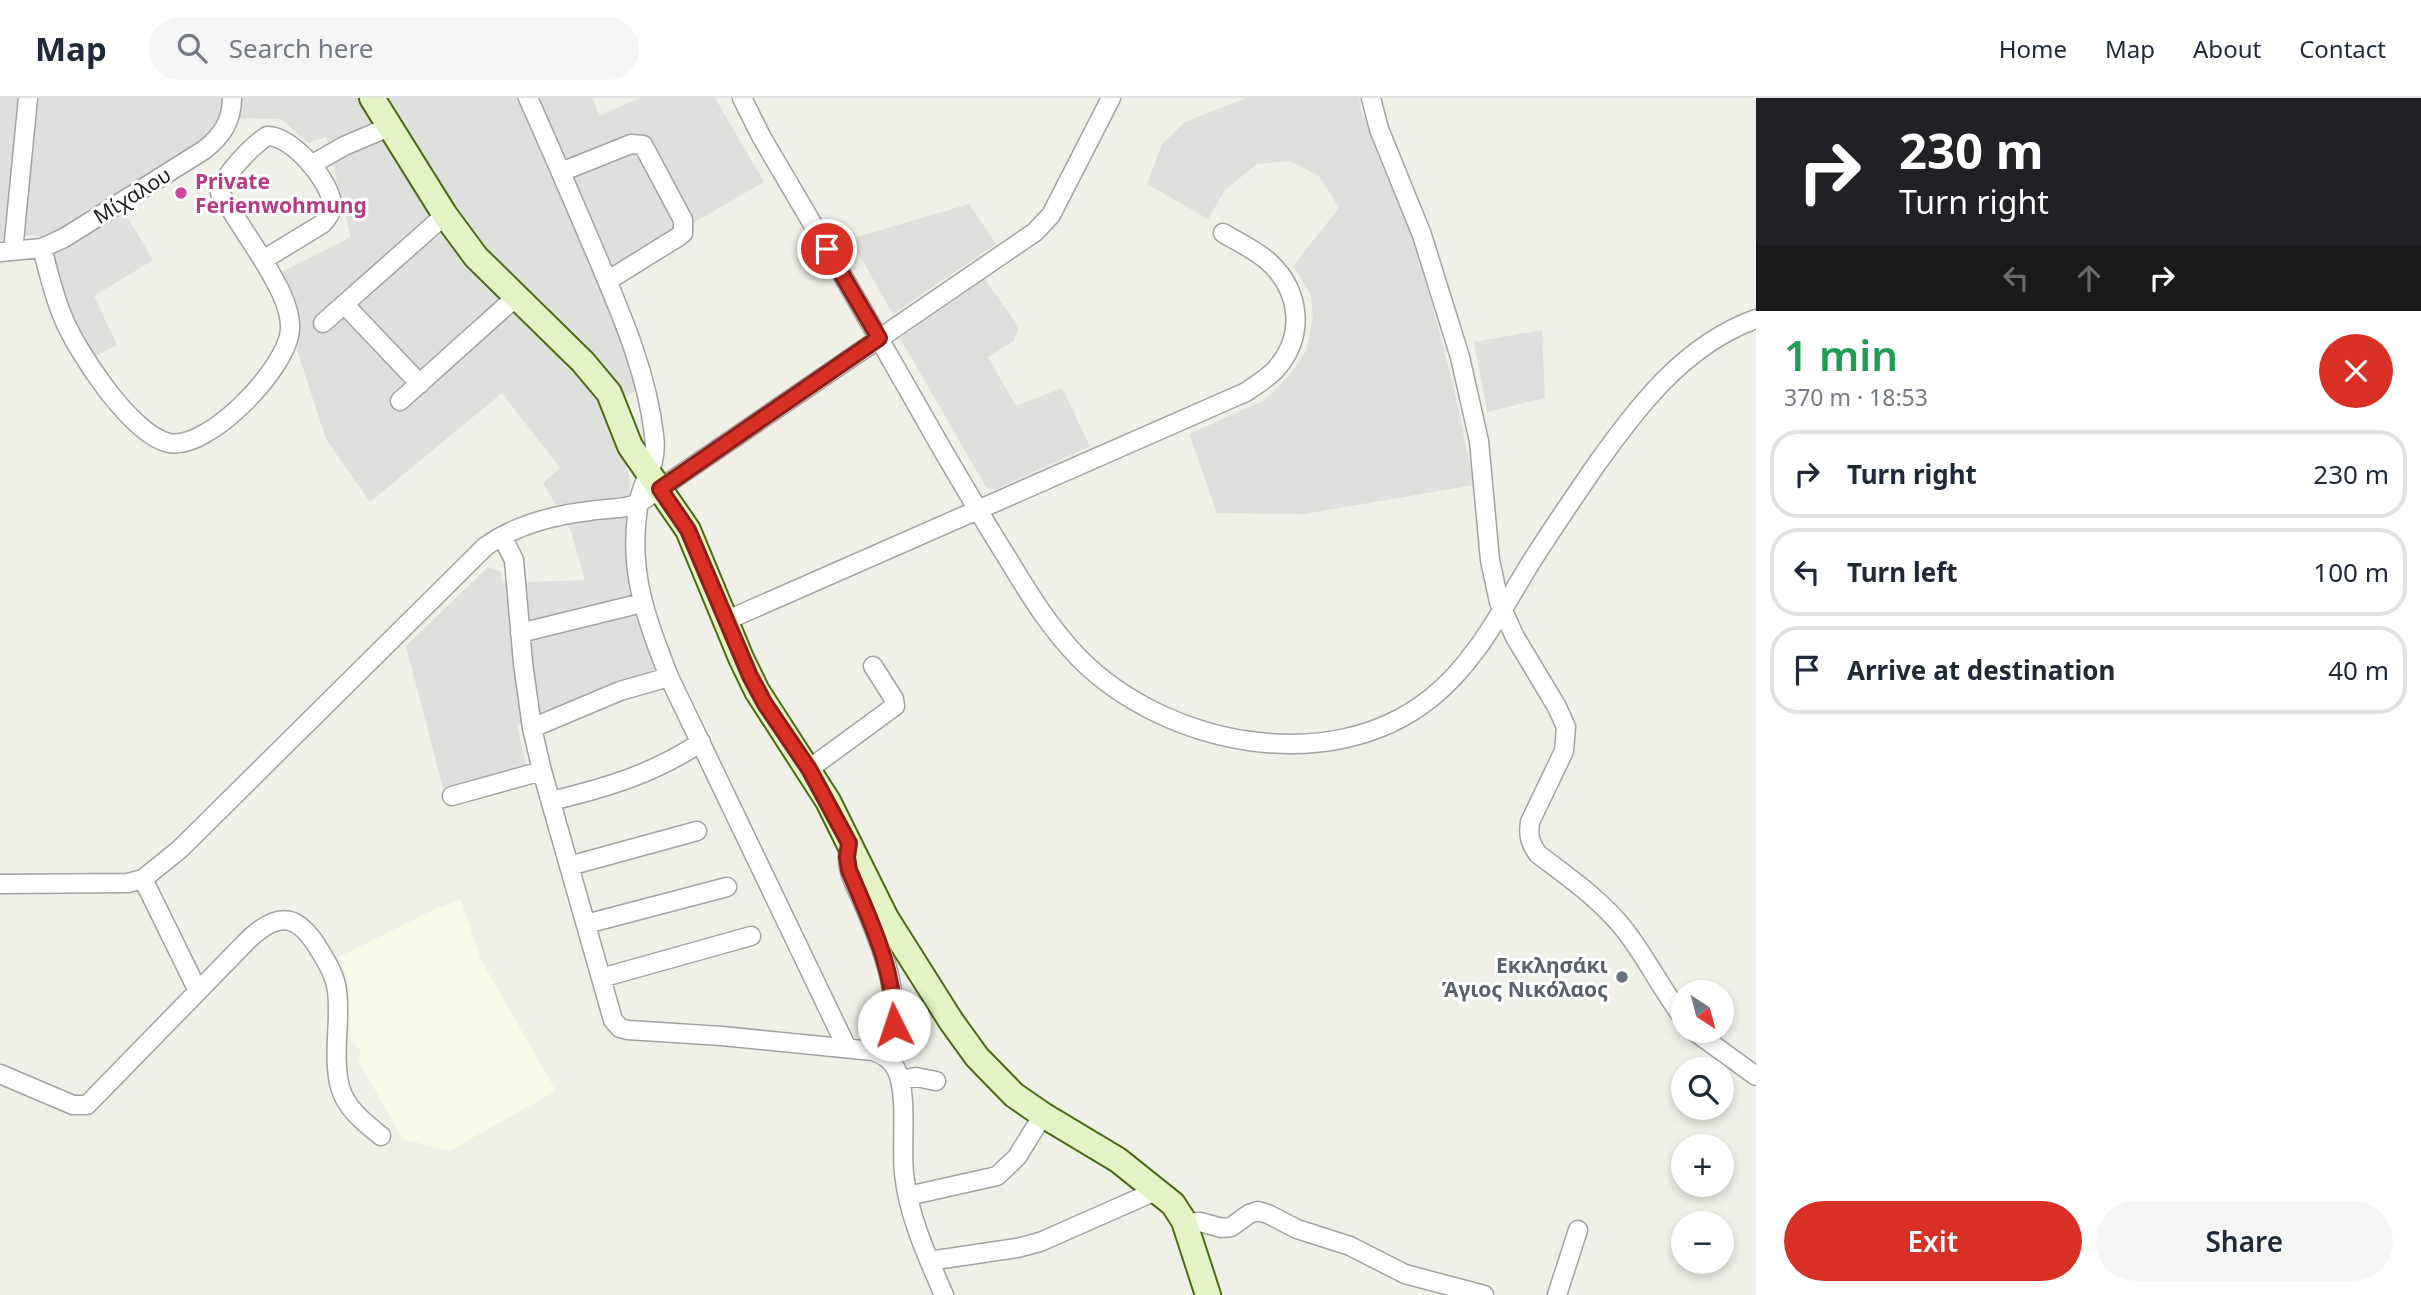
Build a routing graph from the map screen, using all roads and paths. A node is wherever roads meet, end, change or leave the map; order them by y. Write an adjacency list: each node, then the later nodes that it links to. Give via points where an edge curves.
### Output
1 (28, 98): 14 (street)
2 (232, 98): 13 (street, Μίχαλου, via 231,116 213,143)
3 (372, 98): 8 (street)
4 (528, 98): 10 (street)
5 (742, 98): 21 (street)
6 (1111, 98): 21 (street, via 1044,223)
7 (1371, 98): 29 (street, via 1426,247 1463,369 1479,442 1490,559)
8 (389, 127): 9 (street); 11 (street)
9 (311, 165): 15 (street, via 329,192 332,205 327,219); 15 (street, via 285,141 267,136 221,186 223,201)
10 (561, 172): 16 (street); 16 (street, via 631,144 643,145 683,220 678,237)
11 (444, 215): 17 (street, via 476,257); 18 (street)
12 (1223, 233): 26 (street, via 1268,262 1284,280 1294,302 1295,335 1275,371 1246,392)
13 (42, 248): 14 (street, Μίχαλου); 15 (street, via 61,313 89,363 129,417 170,443 191,441 213,428 250,396 287,348 288,310)
14 (7, 252)
15 (263, 260)
16 (607, 281): 24 (street, via 648,398)
17 (517, 296): 22 (street); 24 (street, via 602,383 614,401 630,446)
18 (344, 304): 20 (street); 22 (street)
19 (1756, 319): 29 (street, via 1709,342 1660,383 1594,468)
20 (323, 323)
21 (879, 338): 24 (street); 26 (street)
22 (420, 384): 23 (street)
23 (400, 401)
24 (655, 482): 25 (street); 30 (street, via 688,530)
25 (639, 503): 27 (street, via 559,516); 28 (street, via 635,567)
26 (978, 511): 29 (street, via 1048,624 1093,671 1149,709 1236,738 1318,742 1358,735 1400,718 1446,685); 30 (street)
27 (502, 536): 31 (street, via 514,560); 43 (street, via 486,546 180,849)
28 (642, 603): 31 (street); 33 (street)
29 (1502, 610): 50 (street, via 1567,732 1560,762 1530,822 1531,845 1622,926)
30 (725, 621): 36 (street, via 757,691)
31 (520, 633): 34 (street)
32 (873, 666): 36 (street, via 895,706)
33 (669, 677): 34 (street, via 620,691); 35 (street)
34 (532, 728): 37 (street)
35 (701, 742): 39 (street, via 631,780); 52 (street)
36 (809, 769): 41 (street)
37 (542, 771): 38 (street); 39 (street)
38 (452, 796)
39 (551, 801): 42 (street)
40 (697, 831): 42 (street)
41 (849, 843): 53 (street, via 849,870 889,970 894,1025); 58 (street, via 897,937 967,1043 1007,1089)
42 (569, 866): 46 (street)
43 (143, 879): 44 (street); 49 (street)
44 (0, 884)
45 (727, 887): 46 (street)
46 (586, 924): 48 (street)
47 (751, 936): 48 (street)
48 (601, 978): 52 (street, via 612,1020 620,1028)
49 (198, 991): 54 (street, via 87,1105 73,1105); 59 (street, via 264,926 285,919 302,926 336,983 340,1087 350,1106)
50 (1671, 999)
51 (1711, 1043): 55 (street)
52 (847, 1048): 53 (street)
53 (886, 1057): 56 (street)
54 (0, 1074)
55 (1756, 1076)
56 (900, 1080): 57 (street); 61 (street)
57 (936, 1081)
58 (1043, 1115): 60 (street); 61 (street, via 1017,1157 997,1176)
59 (381, 1136)
60 (1158, 1190): 62 (street, via 1176,1206); 64 (street, via 1040,1242)
61 (908, 1196): 64 (street)
62 (1185, 1223): 66 (street); 67 (street, via 1222,1228 1250,1214 1268,1214 1405,1274)
63 (1578, 1230): 68 (street)
64 (929, 1261): 65 (street)
65 (944, 1295)
66 (1208, 1295)
67 (1484, 1295)
68 (1558, 1295)

